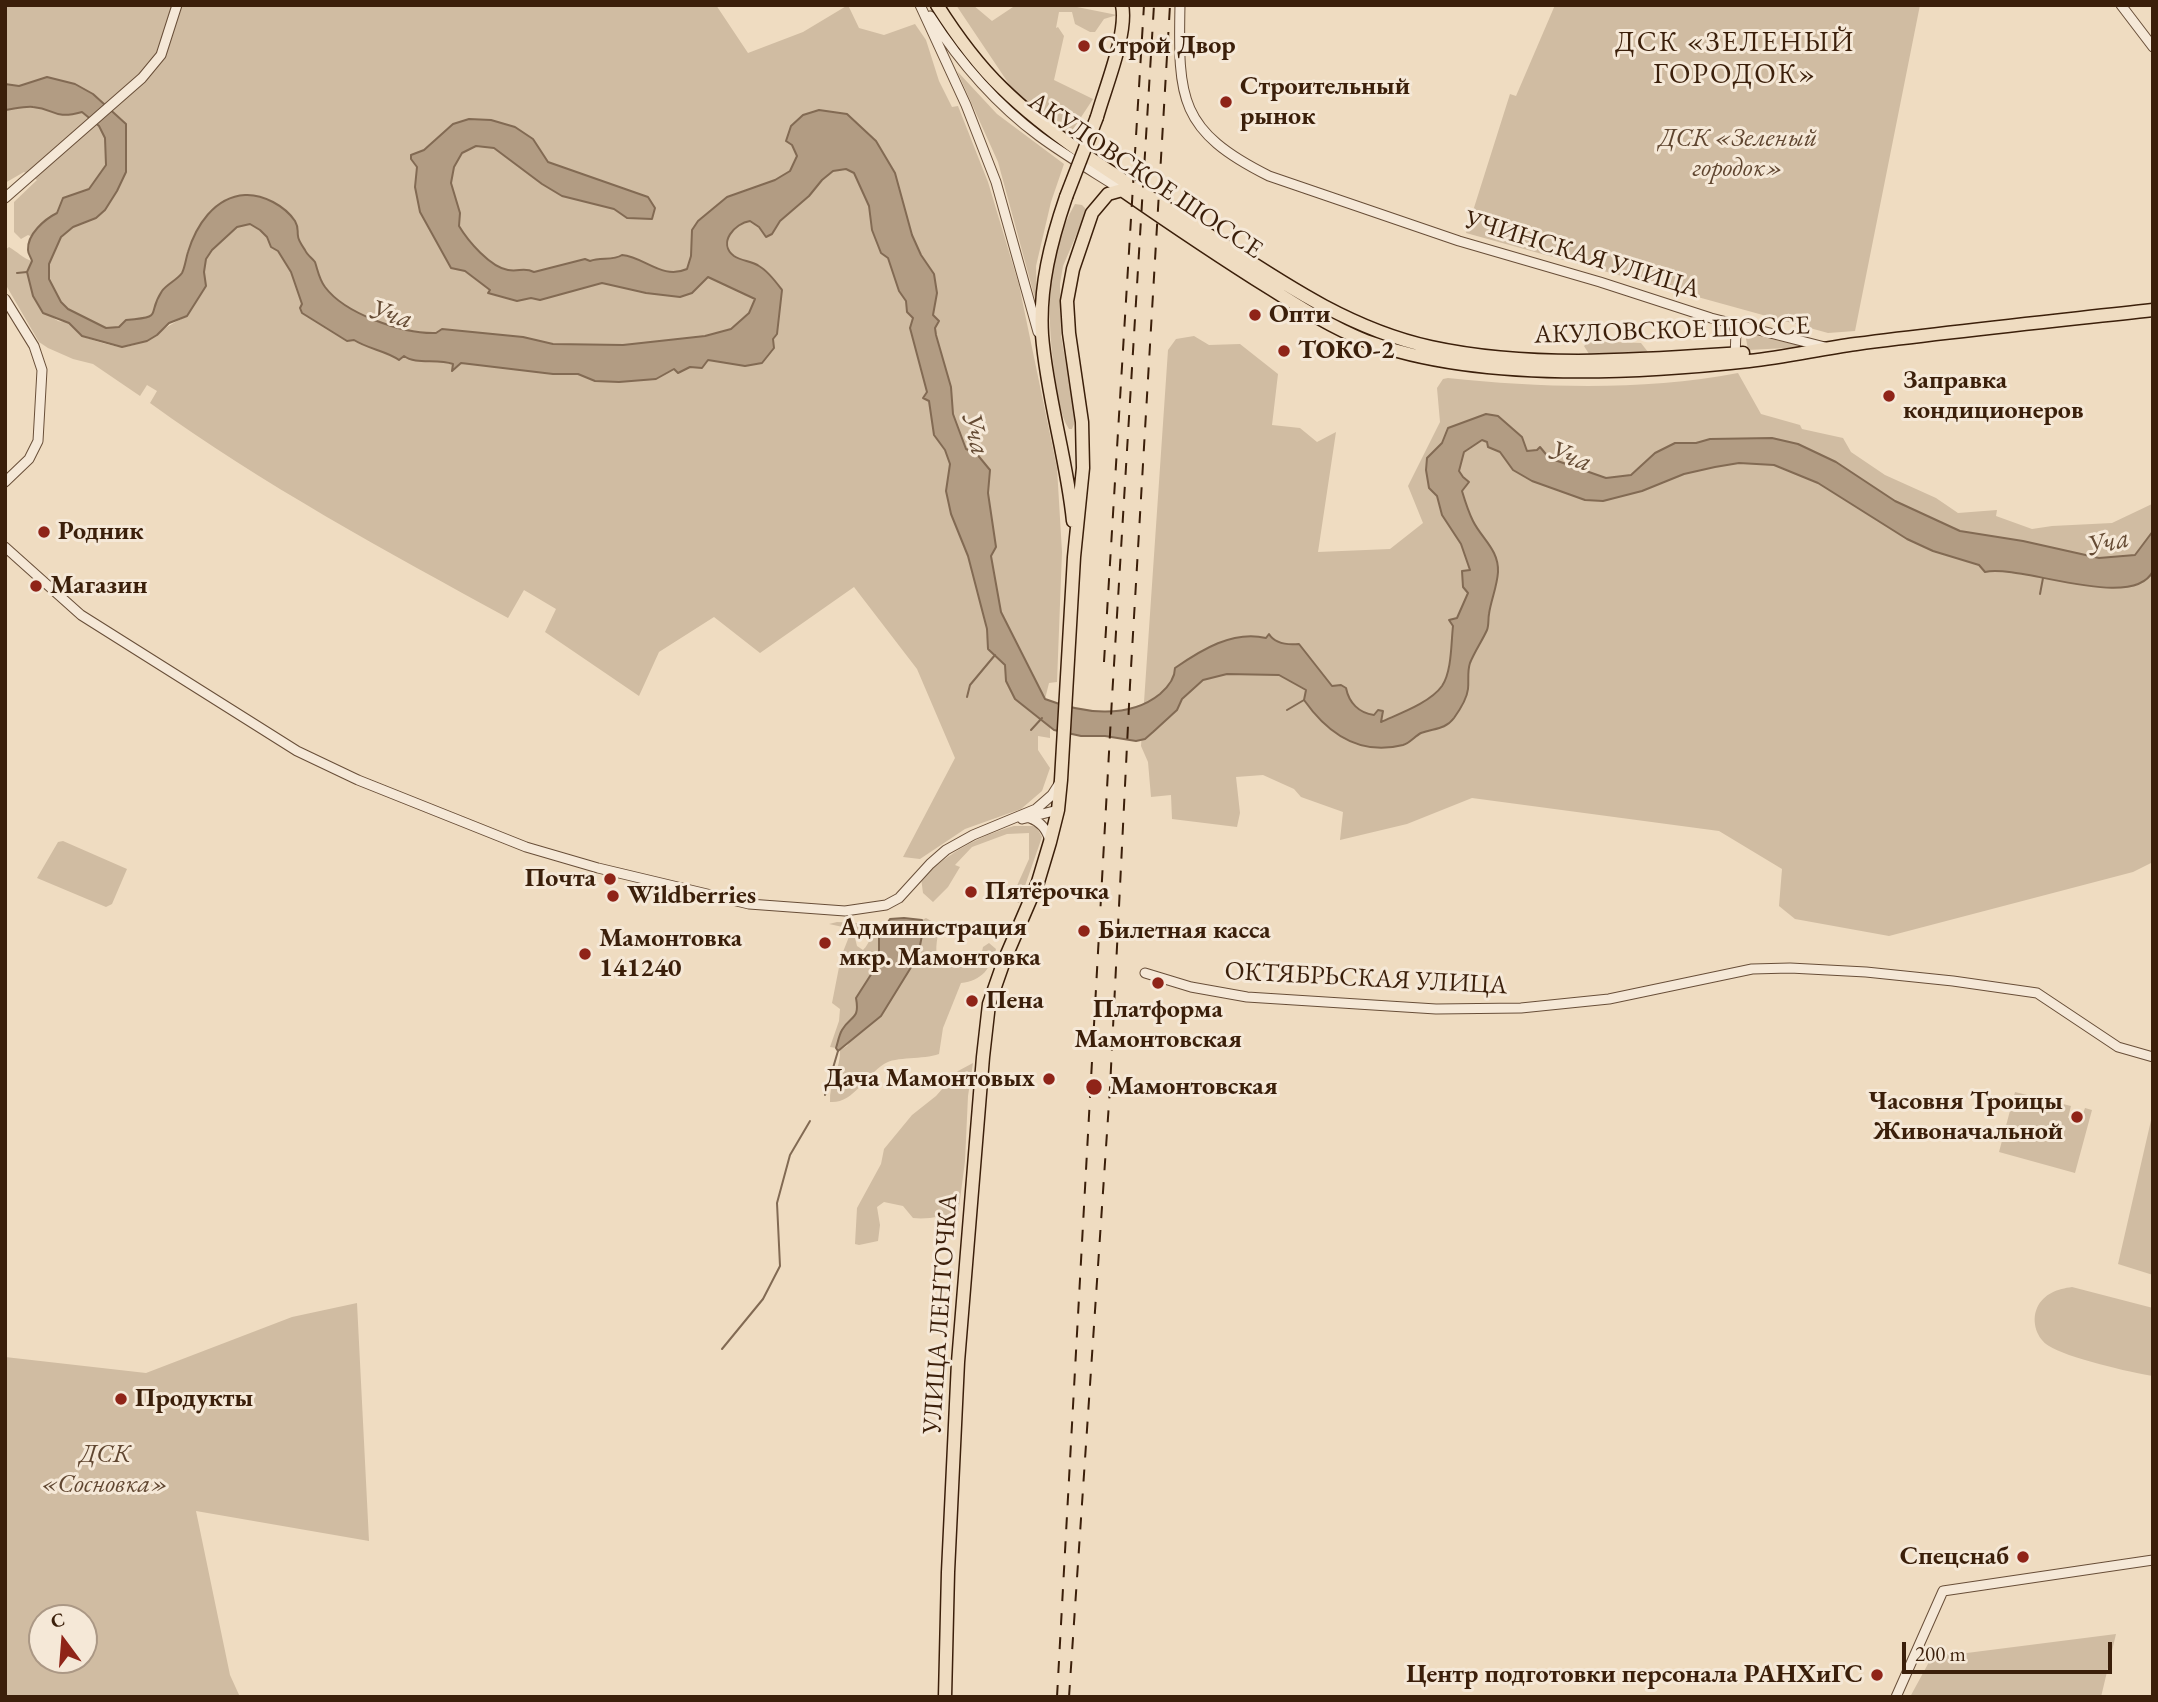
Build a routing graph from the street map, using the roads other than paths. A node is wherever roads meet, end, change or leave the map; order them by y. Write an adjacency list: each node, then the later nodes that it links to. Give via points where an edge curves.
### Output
1 (177, 5): 9 (street, via 161,55 142,78)
2 (922, 5): 8 (street, АКУЛОВСКОЕ ШОССЕ, via 994,98 1038,136); 14 (street, via 996,182)
3 (937, 5): 15 (main road, АКУЛОВСКОЕ ШОССЕ, via 972,56 1051,129 1315,303 1367,328 1430,347 1494,357)
4 (1180, 5): 12 (street, УЧИНСКАЯ УЛИЦА, via 1179,54 1190,113 1209,137 1243,163 1459,241)
5 (2121, 5): 7 (street)
6 (1124, 8): 14 (main road, bridge, via 1121,35 1097,117 1052,237 1042,309)
7 (2153, 47)
8 (1122, 190): 15 (main road, АКУЛОВСКОЕ ШОССЕ, via 1300,308 1366,341 1434,360 1492,368 1574,370 1661,368); 18 (main road, via 1108,194 1092,213 1069,288 1067,318 1083,445)
9 (5, 198)
10 (5, 299): 16 (street, via 34,346 42,370 38,441 29,459)
11 (2153, 310): 13 (main road, УЧИНСКАЯ УЛИЦА)
12 (1733, 324): 13 (street, УЧИНСКАЯ УЛИЦА); 15 (street)
13 (1830, 348): 15 (main road, АКУЛОВСКОЕ ШОССЕ)
14 (1045, 357): 18 (main road, via 1070,486)
15 (1734, 358)
16 (5, 482)
17 (5, 547): 23 (street, via 81,615 297,751 526,847 598,869 749,904 865,910 899,898 955,845)
18 (1074, 557): 19 (main road, УЛИЦА ЛЕНТОЧКА)
19 (1061, 780): 20 (street); 21 (main road, УЛИЦА ЛЕНТОЧКА)
20 (1036, 808): 21 (street); 23 (street)
21 (1058, 810): 22 (street); 24 (main road, УЛИЦА ЛЕНТОЧКА)
22 (1028, 818): 23 (street); 24 (street, via 1045,828)
23 (1010, 821)
24 (1051, 842): 28 (main road, УЛИЦА ЛЕНТОЧКА, via 989,1004 958,1362)
25 (1145, 973): 26 (street, ОКТЯБРЬСКАЯ УЛИЦА, via 1247,997 1460,1009 1609,999 1752,969 1866,972 2038,993 2118,1047)
26 (2153, 1057)
27 (2153, 1559): 29 (street, via 1943,1591)
28 (945, 1697)
29 (1896, 1697)

